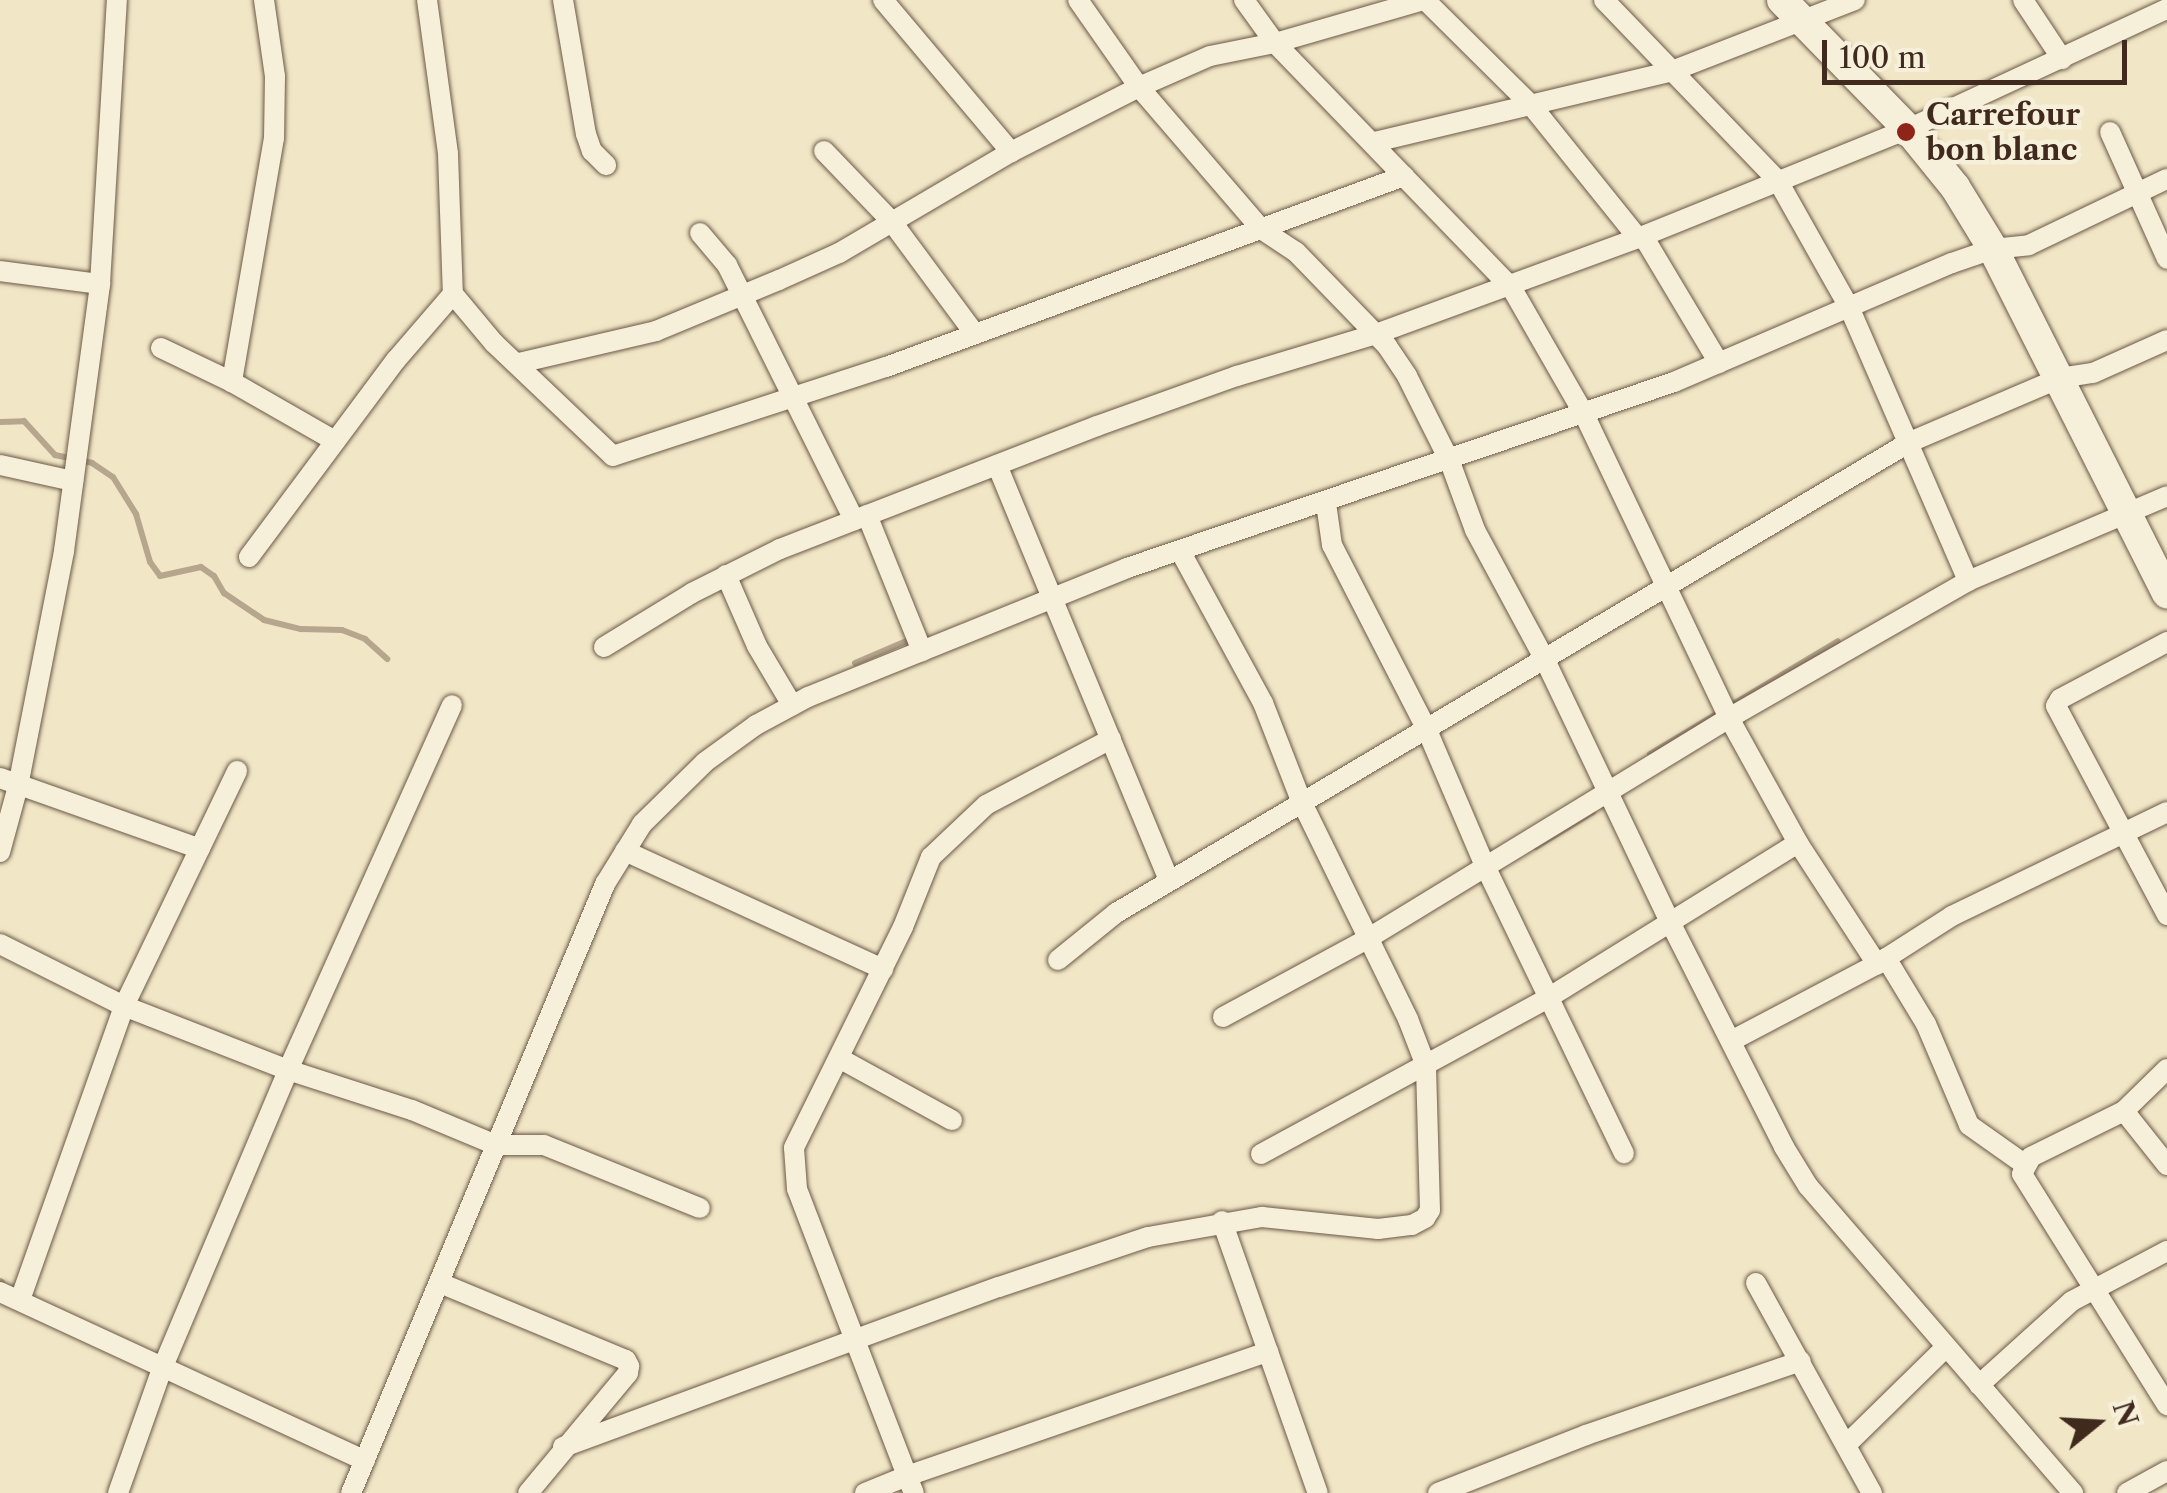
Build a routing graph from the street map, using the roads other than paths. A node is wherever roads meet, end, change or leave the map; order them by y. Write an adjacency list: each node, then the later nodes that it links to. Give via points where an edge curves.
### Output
1 (117, 0): 36 (street)
2 (264, 0): 48 (street, via 275,76 274,138)
3 (427, 0): 38 (street, via 448,154)
4 (563, 0): 24 (street, via 586,134)
5 (883, 0): 23 (street)
6 (1078, 0): 17 (street)
7 (1244, 0): 14 (street)
8 (1424, 0): 14 (street); 18 (street)
9 (1604, 0): 16 (street)
10 (1854, 0): 13 (street)
11 (2023, 0): 15 (street)
12 (2167, 9): 15 (street)
13 (1792, 10): 16 (street); 19 (main road)
14 (1275, 43): 17 (street, via 1210,56); 21 (street)
15 (2062, 59): 19 (street)
16 (1672, 71): 18 (street); 27 (street)
17 (1139, 87): 23 (street); 30 (street)
18 (1532, 104): 21 (street); 32 (street)
19 (1908, 129): 27 (street); 33 (main road, via 1949,178)
20 (2110, 132): 28 (street)
21 (1374, 142): 25 (street)
22 (824, 151): 29 (street)
23 (1011, 152): 29 (street)
24 (606, 165)
25 (1404, 176): 30 (street); 37 (street)
26 (2167, 179): 28 (street)
27 (1778, 181): 32 (street); 40 (street)
28 (2136, 192): 33 (street, via 2029,245); 34 (street)
29 (892, 222): 39 (street); 41 (street)
30 (1261, 229): 41 (street); 42 (street, via 1296,252)
31 (700, 233): 39 (street, via 727,265)
32 (1640, 237): 37 (street); 46 (street)
33 (1993, 249): 40 (street); 47 (main road)
34 (2167, 259)
35 (0, 271): 36 (street)
36 (100, 284): 56 (street)
37 (1511, 287): 42 (street); 50 (street)
38 (453, 294): 45 (street); 51 (street)
39 (740, 296): 45 (street, via 656,330); 49 (street)
40 (1849, 307): 46 (street); 52 (street)
41 (975, 334): 49 (street)
42 (1376, 334): 53 (street, via 1407,376); 55 (street, via 1237,376)
43 (2167, 340): 47 (street, via 2093,373)
44 (161, 348): 48 (street)
45 (519, 363): 49 (street, via 613,456)
46 (1719, 363): 50 (street)
47 (2060, 378): 52 (street); 59 (main road)
48 (232, 382): 51 (street)
49 (791, 397): 60 (street)
50 (1584, 414): 53 (street); 65 (street)
51 (335, 442): 62 (street)
52 (1910, 442): 64 (street); 65 (street)
53 (1450, 462): 58 (street); 71 (street, via 1475,530)
54 (0, 465): 56 (street)
55 (997, 465): 60 (street); 67 (street)
56 (73, 482): 78 (street, via 64,550)
57 (2167, 496): 59 (street)
58 (1326, 503): 61 (street); 75 (street, via 1332,545)
59 (2124, 515): 64 (street); 66 (main road)
60 (860, 518): 63 (street); 70 (street)
61 (1180, 551): 67 (street); 80 (street, via 1263,703)
62 (249, 556)
63 (726, 576): 69 (street); 73 (street)
64 (1968, 581): 74 (street)
65 (1664, 584): 71 (street); 74 (street)
66 (2167, 594)
67 (1054, 598): 70 (street); 76 (street)
68 (2167, 642): 82 (street, via 2056,706)
69 (604, 647)
70 (922, 650): 73 (street)
71 (1545, 660): 75 (street); 79 (street)
72 (452, 705): 103 (street)
73 (792, 705): 86 (street, via 704,762 670,793)
74 (1729, 718): 79 (street); 83 (street)
75 (1427, 730): 80 (street); 87 (street)
76 (1111, 739): 88 (street); 95 (street, via 986,804 957,828 931,857)
77 (237, 771): 84 (street)
78 (9, 782): 84 (street); 85 (street)
79 (1609, 794): 87 (street); 90 (street)
80 (1302, 803): 88 (street); 91 (street)
81 (2167, 812): 82 (street)
82 (2122, 834): 89 (street); 94 (street, via 1952,916)
83 (1798, 843): 90 (street); 94 (street)
84 (200, 849): 97 (street)
85 (0, 852)
86 (626, 852): 95 (street); 106 (street, via 605,884)
87 (1486, 868): 91 (street); 96 (street)
88 (1169, 881): 93 (street)
89 (2167, 915)
90 (1670, 922): 96 (street); 99 (street)
91 (1366, 939): 98 (street); 101 (street)
92 (0, 944): 97 (street)
93 (1058, 960)
94 (1881, 961): 99 (street); 109 (street, via 1926,1024 1969,1124)
95 (883, 969): 100 (street)
96 (1548, 998): 101 (street); 107 (street)
97 (124, 1006): 103 (street); 118 (street)
98 (1223, 1017)
99 (1733, 1040): 120 (street, via 1808,1186)
100 (839, 1058): 105 (street); 119 (street, via 794,1148 794,1169)
101 (1426, 1066): 108 (street); 112 (street, via 1425,1218 1378,1229 1262,1217)
102 (2167, 1069): 104 (street)
103 (288, 1070): 106 (street); 123 (street)
104 (2124, 1110): 109 (street); 110 (street)
105 (952, 1120)
106 (496, 1145): 111 (street, via 544,1145); 114 (street)
107 (1624, 1153)
108 (1261, 1154)
109 (2024, 1164): 116 (street, via 2022,1174)
110 (2167, 1165)
111 (700, 1208)
112 (1222, 1221): 119 (street, via 1148,1237 999,1286); 121 (street)
113 (2167, 1250): 116 (street)
114 (440, 1283): 127 (street, via 626,1360 628,1373); 128 (street)
115 (1756, 1283): 122 (street)
116 (2092, 1290): 124 (street); 125 (street)
117 (0, 1292): 118 (street)
118 (20, 1300): 123 (street)
119 (856, 1342): 127 (street); 130 (street)
120 (1946, 1347): 124 (street); 126 (street)
121 (1268, 1352): 130 (street); 135 (street)
122 (1801, 1361): 126 (street); 136 (street)
123 (162, 1369): 128 (street); 131 (street)
124 (1978, 1385): 138 (street)
125 (2167, 1406)
126 (1847, 1444): 137 (street)
127 (563, 1447): 133 (street)
128 (365, 1460): 132 (street)
129 (2167, 1471): 139 (street)
130 (910, 1485): 134 (street)
131 (118, 1493)
132 (351, 1493)
133 (528, 1493)
134 (865, 1493)
135 (1318, 1493)
136 (1438, 1493)
137 (1872, 1493)
138 (2073, 1493)
139 (2127, 1493)

